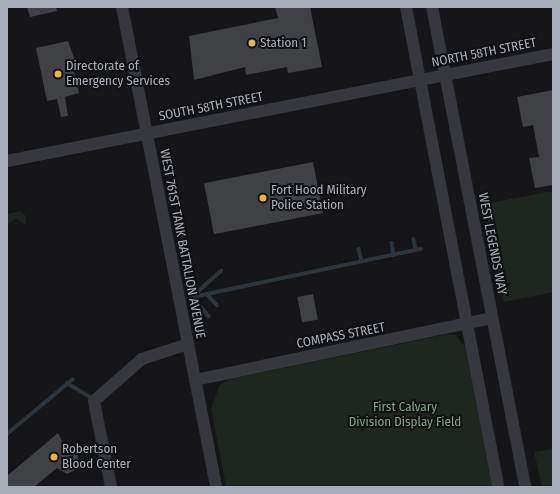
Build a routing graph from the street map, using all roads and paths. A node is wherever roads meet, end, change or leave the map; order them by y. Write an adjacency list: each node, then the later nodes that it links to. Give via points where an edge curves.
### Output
1 (122, 7): 7 (street, WEST 761ST TANK BATTALION AVENUE)
2 (406, 7): 6 (street)
3 (432, 7): 5 (street, WEST LEGENDS WAY)
4 (553, 54): 5 (street, NORTH 58TH STREET)
5 (445, 75): 6 (street, NORTH 58TH STREET); 9 (street, WEST LEGENDS WAY)
6 (420, 80): 7 (street, SOUTH 58TH STREET); 10 (street)
7 (146, 133): 8 (street, SOUTH 58TH STREET); 11 (street, WEST 761ST TANK BATTALION AVENUE)
8 (7, 161)
9 (492, 318): 10 (street, COMPASS STREET); 16 (street, WEST LEGENDS WAY)
10 (464, 324): 12 (street, COMPASS STREET); 15 (street)
11 (188, 344): 12 (street, WEST 761ST TANK BATTALION AVENUE); 13 (street, via 142,359 94,401)
12 (195, 380): 14 (street, WEST 761ST TANK BATTALION AVENUE)
13 (111, 487)
14 (216, 487)
15 (498, 487)
16 (525, 487)

